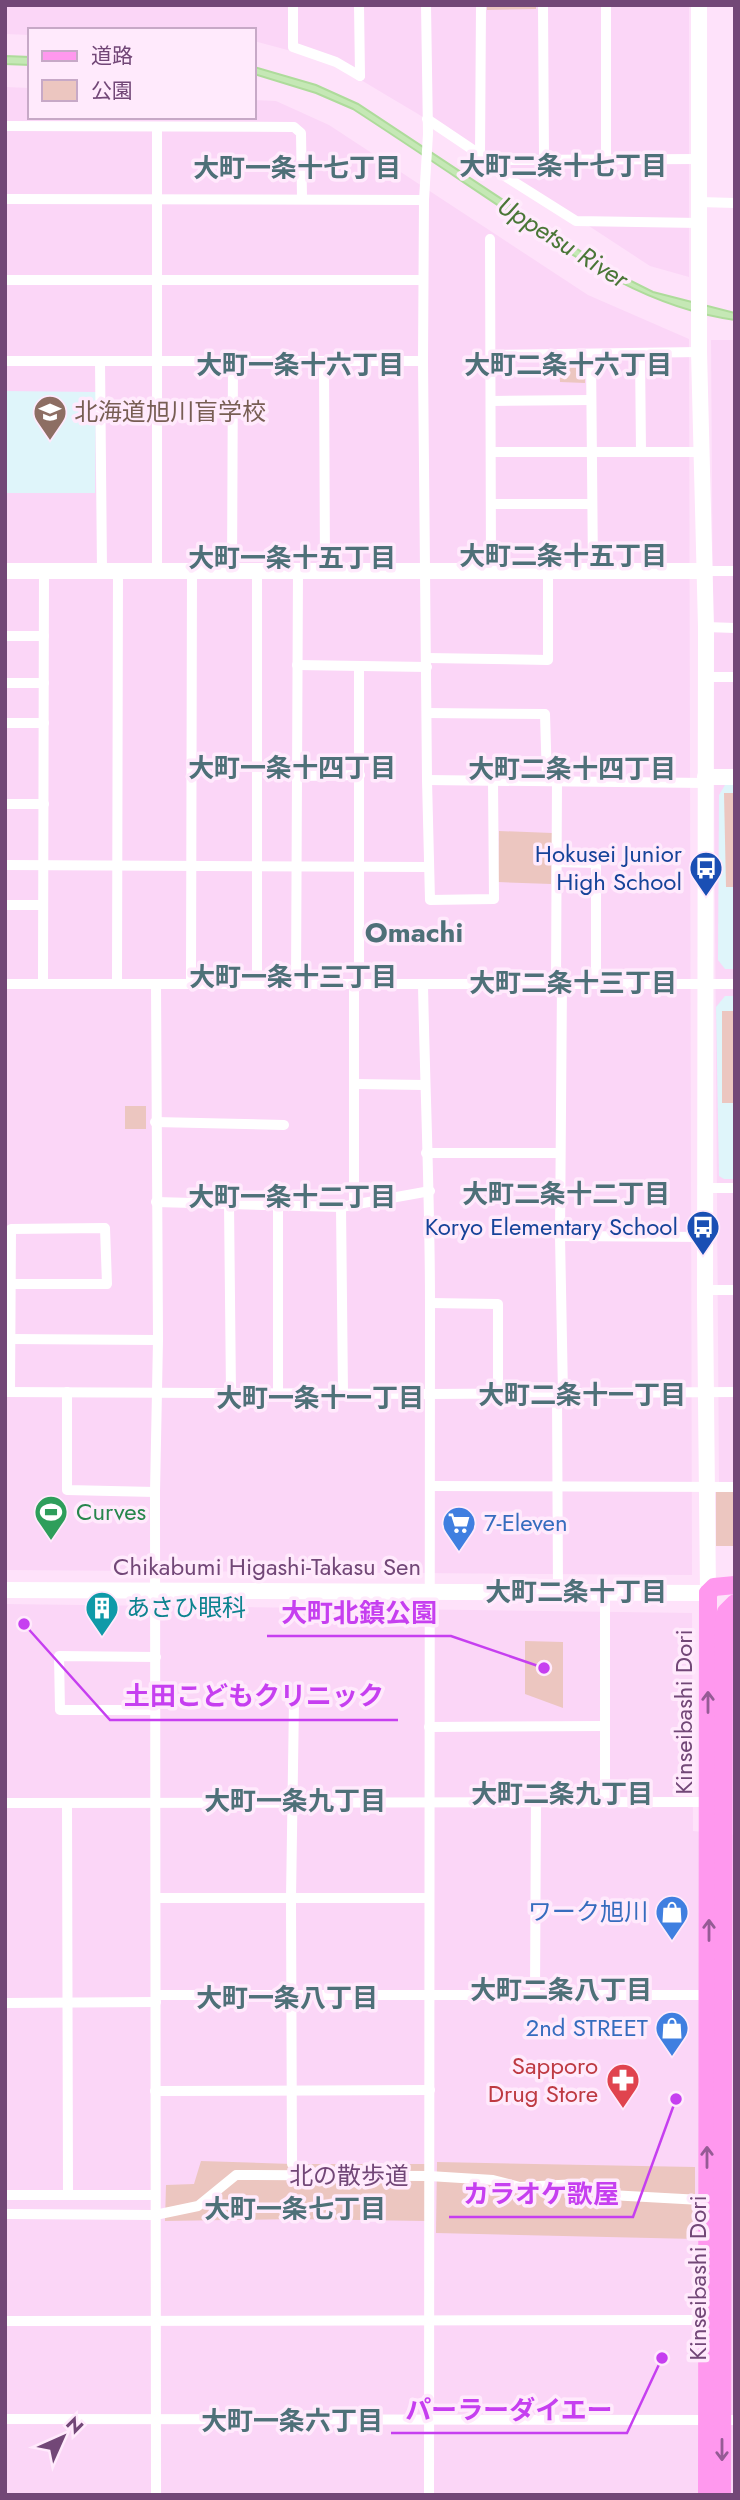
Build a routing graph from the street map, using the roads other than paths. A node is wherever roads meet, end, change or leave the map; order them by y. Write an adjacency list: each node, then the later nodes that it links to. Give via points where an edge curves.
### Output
1 (293, 5): 2 (street, via 293,47 360,76)
2 (359, 5)
3 (426, 5): 8 (street)
4 (481, 5): 11 (street)
5 (543, 5): 12 (street)
6 (606, 5): 13 (street)
7 (699, 5): 14 (street, Kinseibashi Dori)
8 (427, 119): 11 (street); 18 (street)
9 (5, 126): 10 (street)
10 (157, 127): 15 (street, via 294,127 301,133); 17 (street)
11 (484, 158): 12 (street); 21 (street, via 576,221)
12 (544, 159): 13 (street)
13 (606, 159): 14 (street)
14 (699, 159): 19 (street, Kinseibashi Dori)
15 (302, 198): 17 (street); 18 (street)
16 (5, 199): 17 (street)
17 (157, 200): 23 (street)
18 (424, 200): 25 (street)
19 (699, 202): 20 (street); 21 (street, Kinseibashi Dori)
20 (735, 203)
21 (699, 223): 26 (street, Kinseibashi Dori)
22 (490, 239): 28 (street)
23 (158, 279): 24 (street); 25 (street); 32 (street)
24 (5, 280)
25 (423, 280): 35 (street)
26 (699, 352): 27 (street); 41 (street, Kinseibashi Dori)
27 (640, 354): 29 (street); 40 (street)
28 (491, 355): 29 (street); 37 (street)
29 (591, 355): 36 (street)
30 (5, 361): 31 (street)
31 (100, 361): 32 (street); 46 (street)
32 (158, 361): 33 (street); 47 (street)
33 (233, 361): 34 (street); 49 (street)
34 (324, 361): 35 (street); 57 (street)
35 (423, 362): 52 (street)
36 (591, 400): 37 (street); 39 (street)
37 (491, 401): 38 (street)
38 (491, 452): 39 (street); 42 (street)
39 (592, 452): 40 (street); 43 (street)
40 (641, 452): 41 (street)
41 (702, 452): 55 (street, Kinseibashi Dori)
42 (491, 504): 43 (street); 53 (street)
43 (592, 504): 58 (street)
44 (5, 571): 45 (street)
45 (44, 571): 46 (street); 62 (street)
46 (110, 571): 47 (street); 85 (street)
47 (158, 571): 48 (street)
48 (192, 571): 49 (street); 86 (street)
49 (232, 571): 50 (street)
50 (257, 571): 51 (street); 87 (street)
51 (298, 571): 57 (street); 64 (street)
52 (425, 571): 53 (street); 57 (street); 63 (street)
53 (491, 571): 54 (street)
54 (548, 571): 58 (street); 63 (street, via 548,660)
55 (705, 571): 56 (street); 58 (street); 59 (street, Kinseibashi Dori)
56 (735, 571)
57 (325, 572)
58 (593, 572)
59 (706, 627): 60 (street); 66 (street, Kinseibashi Dori)
60 (735, 628)
61 (5, 636): 62 (street)
62 (44, 636): 69 (street)
63 (427, 662): 65 (street); 70 (street)
64 (297, 665): 65 (street); 74 (street)
65 (359, 666): 73 (street)
66 (706, 677): 67 (street); 78 (street, Kinseibashi Dori)
67 (735, 677)
68 (5, 682): 69 (street)
69 (44, 683): 72 (street)
70 (427, 713): 76 (street); 77 (street, via 545,714)
71 (5, 723): 72 (street)
72 (44, 723): 81 (street)
73 (360, 775): 74 (street); 89 (street)
74 (297, 776): 88 (street)
75 (735, 777): 78 (street)
76 (427, 780): 79 (street); 90 (street)
77 (552, 780): 78 (street); 79 (street); 82 (street)
78 (705, 780): 104 (street, Kinseibashi Dori)
79 (493, 781): 90 (street, via 494,899 430,900)
80 (5, 804): 81 (street)
81 (44, 804): 84 (street)
82 (557, 862): 102 (street); 103 (street, via 596,863)
83 (5, 864): 84 (street)
84 (44, 864): 85 (street); 92 (street)
85 (117, 865): 86 (street); 95 (street)
86 (191, 866): 87 (street); 97 (street)
87 (258, 867): 88 (street); 98 (street)
88 (296, 867): 89 (street); 99 (street)
89 (360, 867): 90 (street); 100 (street)
90 (428, 867)
91 (5, 905): 92 (street)
92 (43, 905): 94 (street)
93 (5, 984): 94 (street)
94 (43, 984): 95 (street)
95 (117, 984): 96 (street)
96 (156, 984): 97 (street); 108 (street)
97 (191, 984): 98 (street)
98 (257, 984): 99 (street)
99 (296, 984): 100 (street)
100 (357, 984): 101 (street); 106 (street)
101 (423, 984): 102 (street); 107 (street)
102 (559, 984): 103 (street); 111 (street)
103 (597, 984): 104 (street)
104 (706, 984): 105 (street); 112 (street, Kinseibashi Dori)
105 (735, 984)
106 (354, 1084): 107 (street); 117 (street)
107 (425, 1085): 110 (street)
108 (155, 1122): 109 (street); 115 (street)
109 (284, 1125)
110 (426, 1153): 111 (street); 114 (street)
111 (560, 1153): 120 (street)
112 (706, 1188): 113 (street); 121 (street, Kinseibashi Dori)
113 (735, 1188)
114 (430, 1191): 117 (street); 125 (street)
115 (156, 1202): 116 (street); 127 (street)
116 (229, 1203): 118 (street); 134 (street)
117 (354, 1203): 119 (street)
118 (278, 1204): 119 (street); 135 (street)
119 (341, 1207): 136 (street)
120 (560, 1236): 121 (street); 138 (street)
121 (706, 1237): 123 (street, Kinseibashi Dori)
122 (11, 1284): 122 (street, via 107,1284 105,1228 11,1229); 126 (street)
123 (705, 1290): 124 (street); 132 (street, Kinseibashi Dori)
124 (735, 1290)
125 (430, 1303): 131 (street, via 498,1304); 137 (street)
126 (10, 1339): 127 (street); 128 (street)
127 (158, 1340): 130 (street)
128 (8, 1392): 129 (street)
129 (67, 1392): 130 (street); 143 (street, via 67,1490)
130 (157, 1392): 134 (street); 143 (street)
131 (498, 1392): 137 (street); 138 (street)
132 (706, 1392): 133 (street); 138 (street); 140 (street, Kinseibashi Dori)
133 (735, 1392)
134 (231, 1393): 135 (street)
135 (278, 1393): 136 (street)
136 (343, 1393): 137 (street)
137 (429, 1394): 139 (street)
138 (560, 1394): 141 (street)
139 (430, 1486): 141 (street); 147 (street)
140 (706, 1486): 141 (street); 142 (street); 150 (street, Kinseibashi Dori)
141 (556, 1487): 148 (street)
142 (735, 1487)
143 (155, 1492): 146 (street)
144 (735, 1585): 150 (main road, Chikabumi Higashi-Takasu Sen, via 714,1587)
145 (5, 1590): 146 (street, Chikabumi Higashi-Takasu Sen)
146 (156, 1591): 147 (street, Chikabumi Higashi-Takasu Sen); 154 (street)
147 (428, 1592): 148 (street, Chikabumi Higashi-Takasu Sen); 158 (street)
148 (558, 1593): 149 (street, Chikabumi Higashi-Takasu Sen)
149 (605, 1593): 150 (street, Chikabumi Higashi-Takasu Sen); 157 (street)
150 (708, 1593): 151 (main road); 153 (main road); 163 (main road, Kinseibashi Dori, one-way to 150)
151 (735, 1598)
152 (735, 1603): 153 (main road, Kinseibashi Dori, via 726,1612)
153 (724, 1623): 163 (main road, Kinseibashi Dori)
154 (156, 1657): 156 (street); 156 (street, via 59,1656 60,1710)
155 (294, 1702): 159 (street)
156 (155, 1710): 166 (street)
157 (605, 1726): 158 (street); 162 (street)
158 (429, 1727): 160 (street)
159 (292, 1802): 160 (street); 166 (street); 168 (street)
160 (429, 1802): 161 (street); 169 (street)
161 (537, 1802): 162 (street); 172 (street)
162 (605, 1802): 163 (street)
163 (716, 1802): 173 (main road, Kinseibashi Dori, via 724,1975)
164 (5, 1803): 165 (street)
165 (67, 1803): 166 (street); 176 (street)
166 (156, 1803): 167 (street)
167 (156, 1898): 168 (street); 174 (street)
168 (291, 1898): 169 (street); 170 (street)
169 (429, 1898): 171 (street)
170 (293, 1994): 171 (street); 174 (street); 177 (street)
171 (429, 1994): 172 (street); 178 (street)
172 (535, 1995): 173 (street)
173 (721, 1995): 185 (main road, Kinseibashi Dori)
174 (156, 1998): 176 (street); 179 (street)
175 (5, 2003): 176 (street)
176 (67, 2003): 182 (street)
177 (293, 2090): 178 (street); 179 (street); 180 (street)
178 (430, 2090): 181 (street)
179 (155, 2091): 183 (street)
180 (292, 2164)
181 (429, 2176): 185 (street, 北の散歩道, via 493,2180 520,2187 578,2184 610,2195); 187 (street, 北の散歩道, via 236,2175 198,2206); 191 (street)
182 (68, 2194): 183 (street); 184 (street)
183 (155, 2194): 187 (street)
184 (5, 2195)
185 (716, 2209): 189 (main road, Kinseibashi Dori)
186 (5, 2214): 187 (street, 北の散歩道)
187 (155, 2215): 188 (street)
188 (155, 2320): 190 (street); 191 (street); 193 (street)
189 (715, 2320): 191 (street); 194 (main road, Kinseibashi Dori)
190 (5, 2321)
191 (429, 2322): 195 (street)
192 (5, 2419): 193 (street)
193 (156, 2420): 195 (street); 196 (street)
194 (721, 2420): 195 (street); 198 (main road, Kinseibashi Dori); 199 (main road, Kinseibashi Dori, one-way to 199)
195 (428, 2421): 197 (street)
196 (156, 2495)
197 (429, 2495)
198 (707, 2495)
199 (722, 2495)

